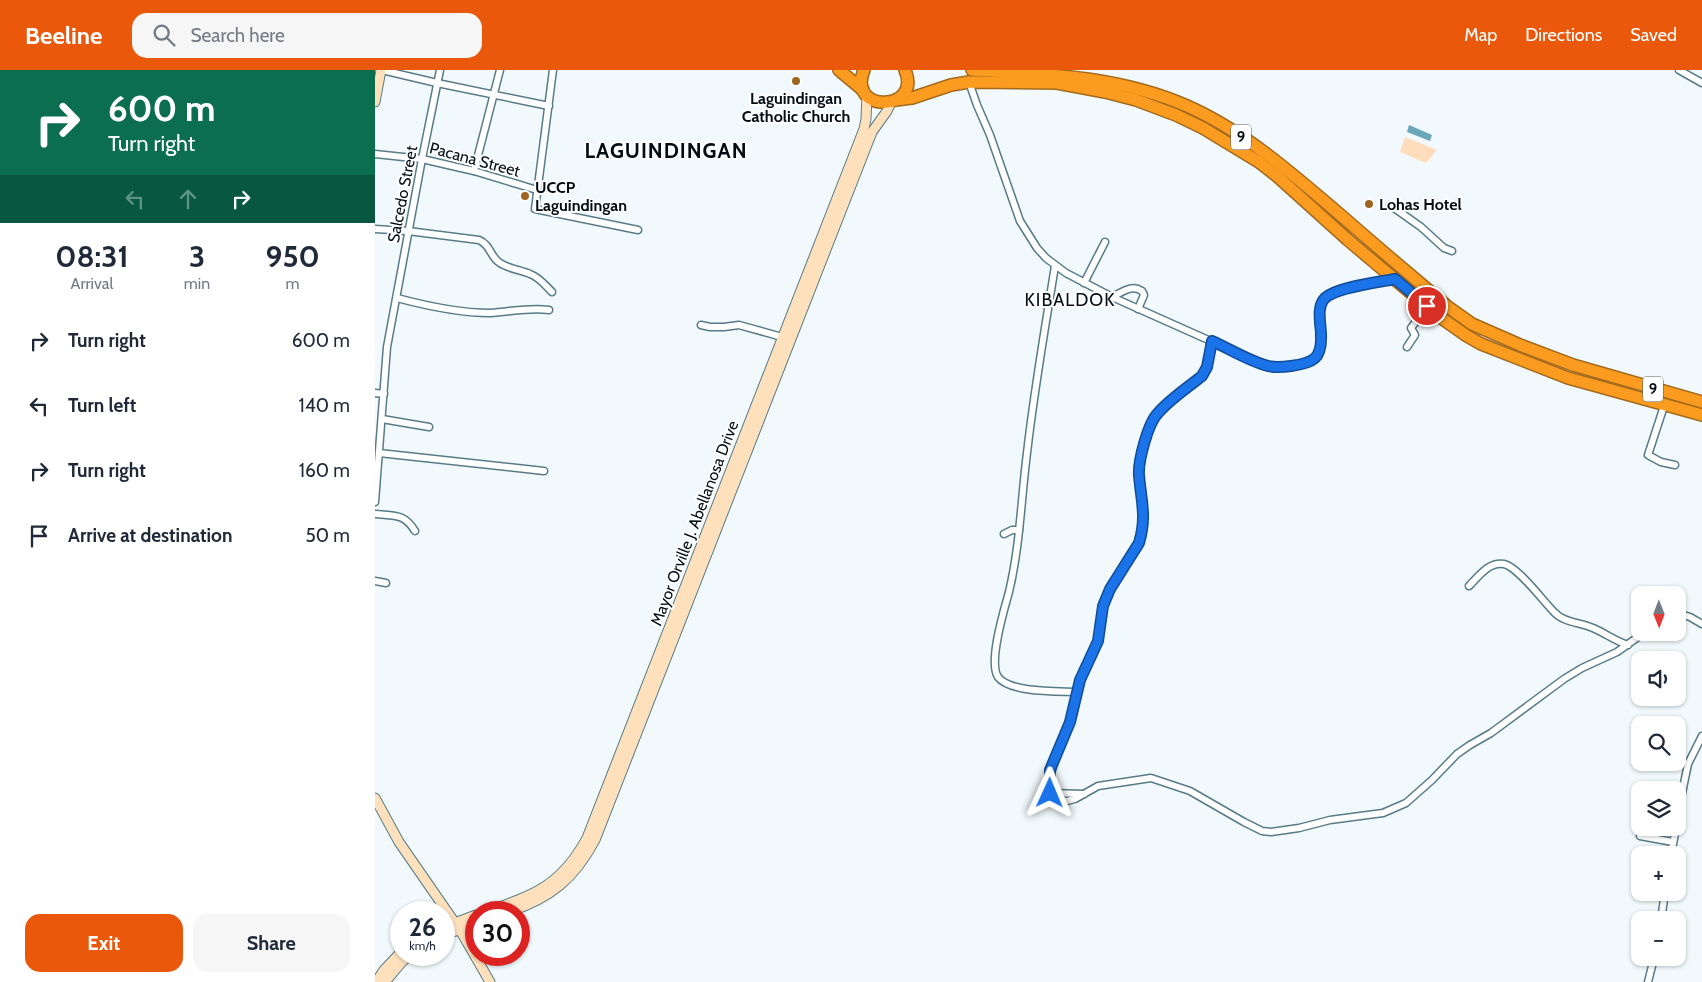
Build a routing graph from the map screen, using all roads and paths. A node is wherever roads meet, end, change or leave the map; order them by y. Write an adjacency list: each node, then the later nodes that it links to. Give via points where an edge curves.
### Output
1 (381, 70): 12 (street); 18 (main road)
2 (440, 70): 12 (street, Salcedo Street)
3 (500, 70): 16 (street)
4 (553, 70): 19 (street)
5 (839, 70): 15 (highway, 9)
6 (864, 70): 15 (highway, via 861,78)
7 (905, 70): 17 (highway, via 905,89)
8 (972, 70): 10 (highway, 9)
9 (1679, 70): 13 (street)
10 (1002, 77): 11 (highway, 9); 14 (highway, 9)
11 (969, 82): 17 (highway, 9); 30 (street, via 1020,221 1037,248)
12 (437, 83): 16 (street); 21 (street, Salcedo Street)
13 (1702, 83)
14 (1107, 87): 31 (highway, 9, via 1177,115 1227,141 1277,176); 39 (highway, 9, via 1163,97 1187,106 1237,134 1296,177)
15 (865, 92): 17 (highway, 9, via 880,103); 42 (main road, Mayor Orville J. Abellanosa Drive, via 864,129)
16 (493, 95): 19 (street); 22 (street)
17 (893, 101): 76 (main road, Mayor Orville J. Abellanosa Drive, via 871,132 595,840 573,874 558,888)
18 (375, 102)
19 (549, 106): 23 (street)
20 (375, 154): 21 (street, Pacana Street)
21 (422, 159): 22 (street, Pacana Street); 27 (street, Salcedo Street)
22 (474, 171): 23 (street, Pacana Street)
23 (537, 190): 26 (street, via 537,210)
24 (1390, 205): 29 (street)
25 (375, 229): 27 (street)
26 (638, 230)
27 (408, 231): 33 (street, via 484,242 501,265 532,274); 34 (street, Salcedo Street)
28 (1105, 242): 32 (street)
29 (1452, 251)
30 (1055, 266): 32 (street); 58 (street)
31 (1395, 279): 36 (highway, 9); 43 (street, via 1326,297 1320,310 1320,350 1311,362 1270,367)
32 (1084, 283): 35 (street)
33 (552, 292)
34 (397, 298): 38 (street, via 472,312); 47 (street, Salcedo Street, via 387,347)
35 (1112, 298): 37 (street); 37 (street, via 1131,288 1138,288 1144,295)
36 (1427, 306): 41 (highway, 9); 44 (street, via 1411,328 1415,335)
37 (1139, 309): 43 (street)
38 (549, 310)
39 (1472, 324): 41 (highway); 46 (highway, 9, via 1573,365)
40 (701, 325): 42 (street, via 739,325)
41 (1467, 336): 49 (highway, 9, via 1568,378)
42 (782, 338): 76 (main road, Mayor Orville J. Abellanosa Drive, via 587,838 567,869)
43 (1212, 341): 68 (street, via 1205,372 1157,414 1146,438 1139,468 1144,506 1141,536 1106,598 1098,641 1080,680)
44 (1407, 347)
45 (375, 393): 47 (street)
46 (1669, 393): 48 (highway, 9); 49 (street)
47 (384, 394): 51 (street, Salcedo Street)
48 (1702, 402)
49 (1664, 405): 50 (highway, 9); 54 (street, via 1648,455)
50 (1702, 415)
51 (382, 419): 52 (street); 53 (street, Salcedo Street)
52 (429, 428)
53 (379, 453): 55 (street); 56 (street, Salcedo Street)
54 (1675, 465)
55 (544, 471)
56 (375, 502)
57 (375, 514): 59 (street, via 404,518)
58 (1019, 530): 60 (street); 68 (street, via 1014,570 995,651 997,676 1012,686)
59 (415, 531)
60 (1004, 534)
61 (375, 581): 62 (street)
62 (386, 583)
63 (1469, 586): 67 (street, via 1491,566 1507,565 1559,616)
64 (1686, 616): 65 (street)
65 (1702, 624)
66 (1633, 641): 67 (street)
67 (1628, 645): 68 (street, via 1564,679 1457,754 1406,802 1383,813 1271,832 1244,822 1190,791 1151,778 1098,786 1072,800 1057,800 1050,793 1050,770 1070,722)
68 (1078, 692)
69 (1702, 736): 70 (street, via 1688,764)
70 (1684, 781)
71 (375, 798): 81 (main road, via 399,842)
72 (1640, 836): 74 (street)
73 (1674, 836): 74 (street)
74 (1673, 842): 75 (street)
75 (1672, 846)
76 (539, 896): 77 (main road, Mayor Orville J. Abellanosa Drive); 78 (main road, Mayor Orville J. Abellanosa Drive)
77 (518, 901)
78 (530, 901)
79 (465, 922): 81 (main road)
80 (465, 925): 81 (main road)
81 (457, 926): 87 (main road)
82 (397, 966): 84 (main road)
83 (1653, 966): 85 (street)
84 (386, 976): 86 (main road)
85 (1650, 981)
86 (376, 982)
87 (489, 982)

